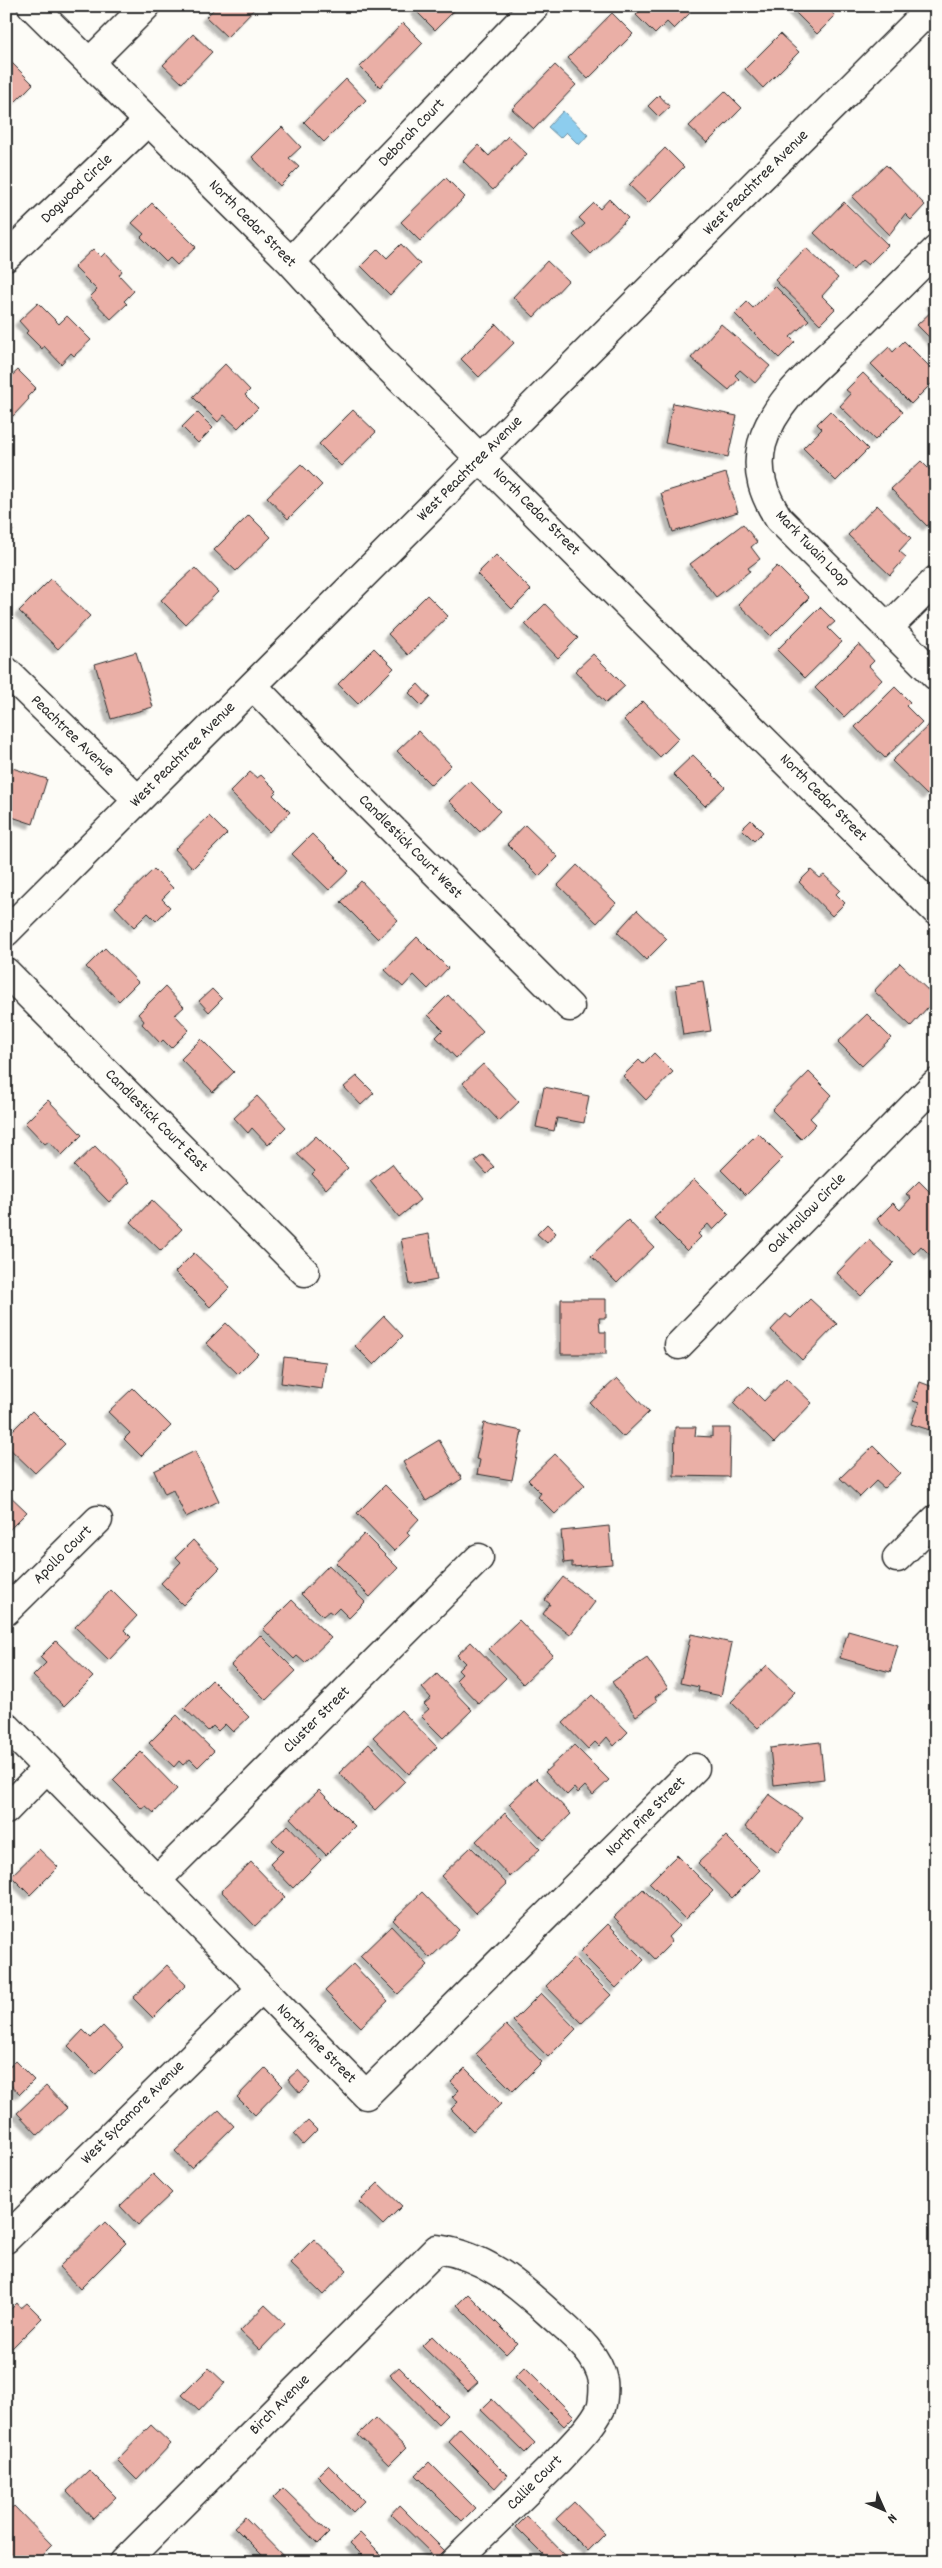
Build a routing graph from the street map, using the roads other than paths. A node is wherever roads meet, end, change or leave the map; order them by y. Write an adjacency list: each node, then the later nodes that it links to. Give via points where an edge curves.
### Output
1 (32, 6): 5 (street, North Cedar Street)
2 (146, 6): 5 (street)
3 (535, 6): 9 (street, Deborah Court)
4 (933, 6): 10 (street, West Peachtree Avenue)
5 (90, 62): 6 (street, North Cedar Street)
6 (148, 121): 8 (street, Dogwood Circle); 9 (street, North Cedar Street)
7 (936, 250): 12 (street, Mark Twain Loop, via 804,380 777,412 762,444 759,474 768,501 779,519)
8 (6, 257)
9 (291, 262): 10 (street, North Cedar Street, via 379,358)
10 (481, 457): 15 (street, West Peachtree Avenue); 17 (street, North Cedar Street)
11 (936, 580): 12 (street)
12 (889, 627): 14 (street, Mark Twain Loop)
13 (6, 672): 16 (street, Peachtree Avenue)
14 (936, 676)
15 (253, 686): 16 (street, West Peachtree Avenue); 20 (street, Candlestick Court West)
16 (138, 800): 18 (street, West Peachtree Avenue)
17 (936, 911)
18 (6, 932)
19 (6, 972): 22 (street, Candlestick Court East)
20 (570, 1007)
21 (936, 1083): 23 (street, Oak Hollow Circle)
22 (305, 1272)
23 (679, 1345)
24 (936, 1519): 27 (street)
25 (98, 1520): 28 (street, Apollo Court)
26 (479, 1558): 33 (street, Cluster Street)
27 (897, 1558)
28 (6, 1611)
29 (6, 1726): 30 (street, North Pine Street)
30 (47, 1768): 32 (street); 33 (street, North Pine Street)
31 (695, 1768): 34 (street, North Pine Street, via 366,2095)
32 (8, 1809)
33 (156, 1881): 34 (street, North Pine Street)
34 (261, 1989): 35 (street, West Sycamore Avenue)
35 (6, 2239)
36 (437, 2249): 37 (street, Birch Avenue); 38 (street, Callie Court, via 460,2252 488,2265 532,2298 594,2358 604,2382 602,2406 586,2431)
37 (124, 2562)
38 (454, 2562)

